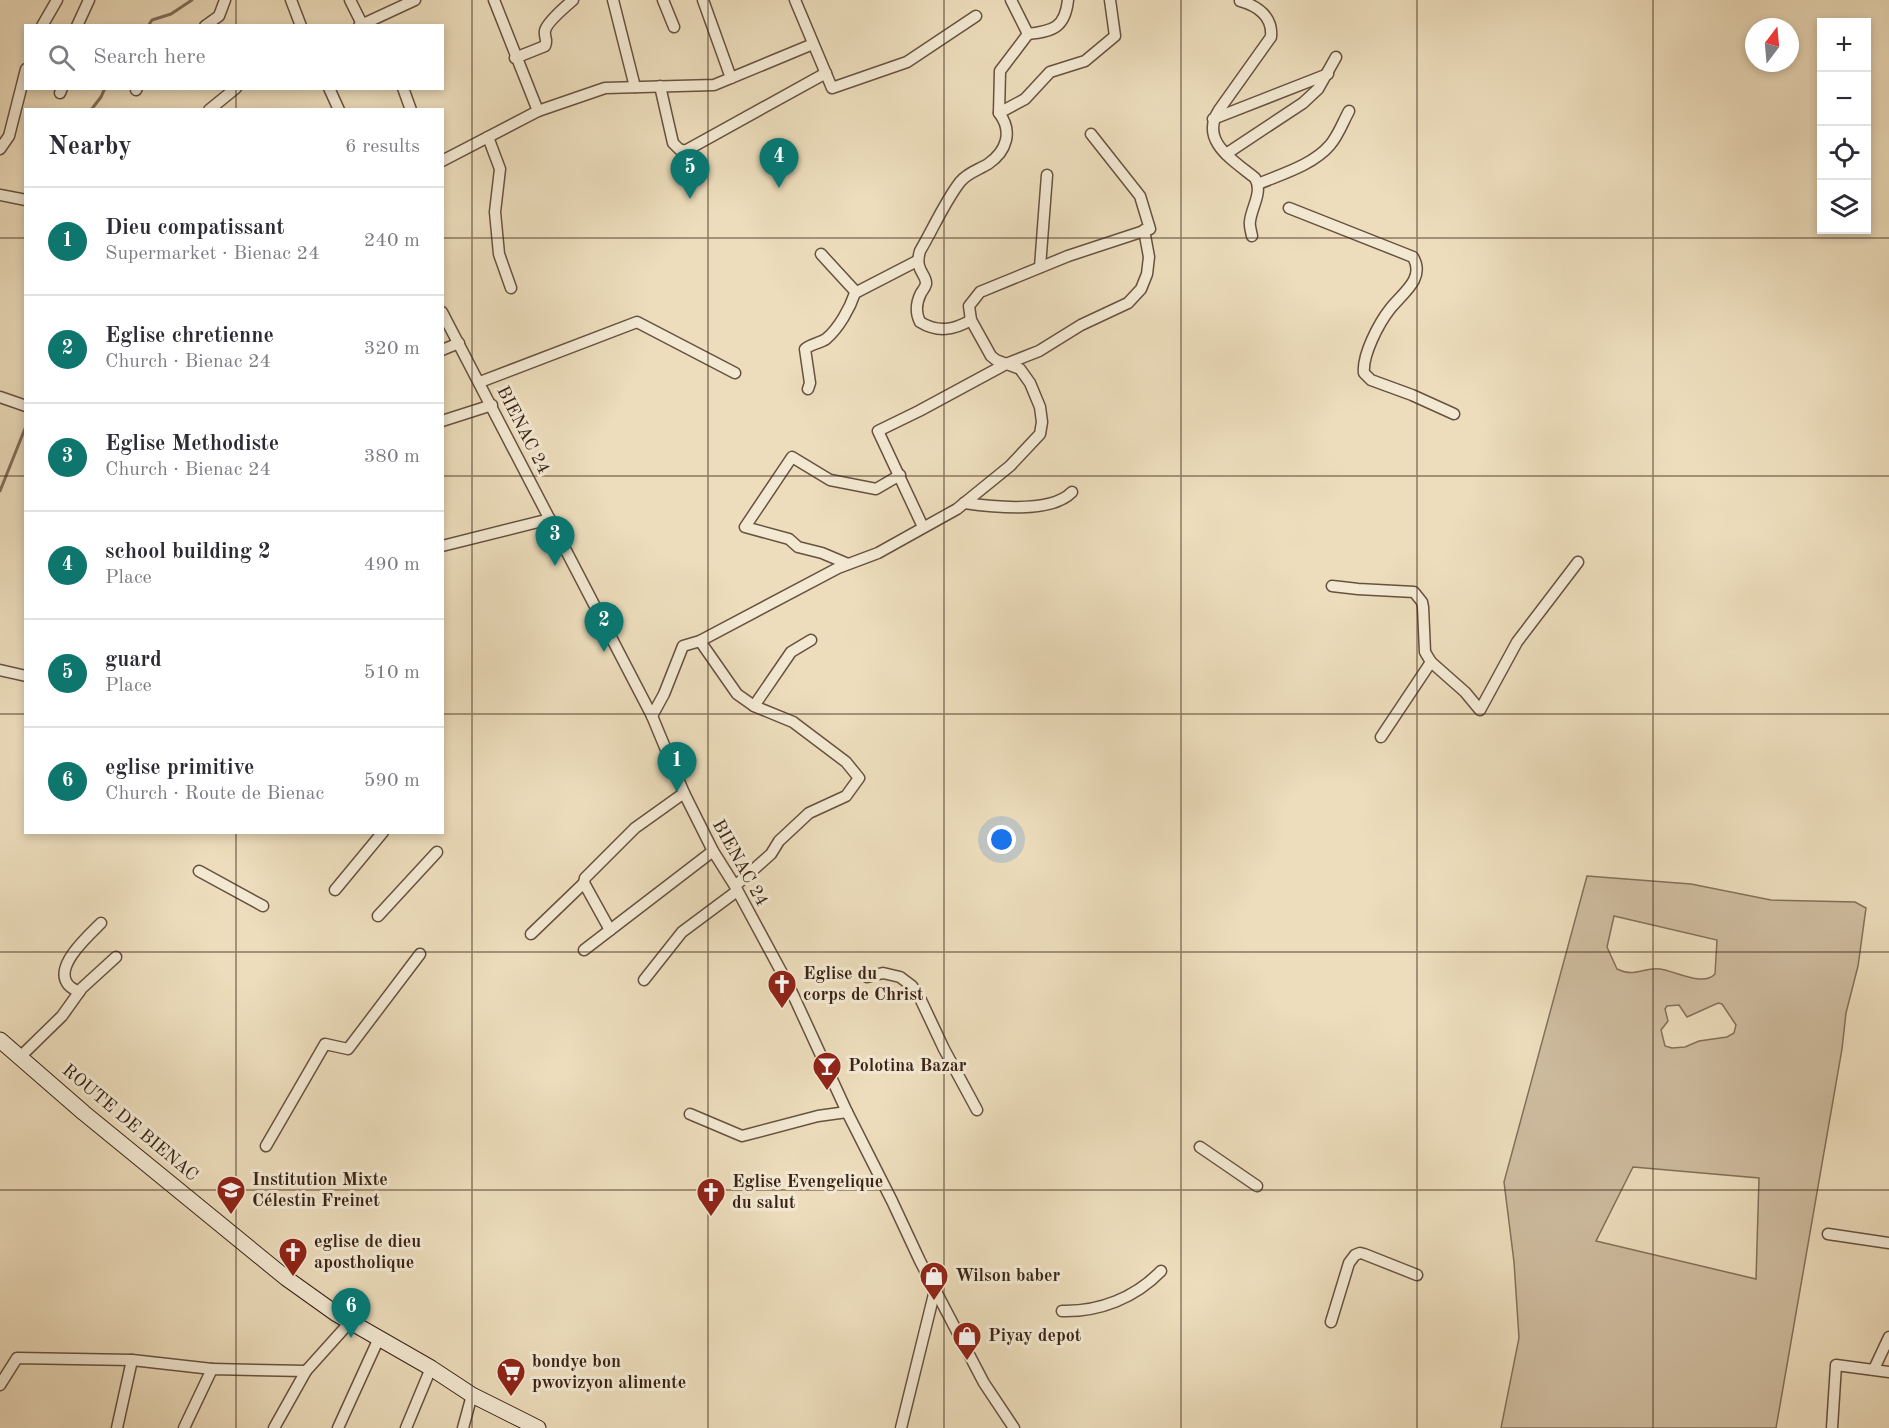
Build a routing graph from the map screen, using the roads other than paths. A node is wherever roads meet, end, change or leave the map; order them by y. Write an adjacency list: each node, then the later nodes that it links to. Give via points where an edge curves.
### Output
1 (57, 0): 18 (street)
2 (89, 0): 19 (street)
3 (225, 0): 20 (street, via 219,16)
4 (291, 0): 21 (street)
5 (350, 0): 22 (street)
6 (415, 0): 23 (street)
7 (494, 0): 28 (street)
8 (573, 0): 28 (street, via 547,26 545,46)
9 (613, 0): 34 (street)
10 (663, 0): 24 (street)
11 (703, 0): 32 (street)
12 (795, 0): 26 (street)
13 (1011, 0): 25 (street)
14 (1068, 0): 25 (street, via 1059,25 1051,31)
15 (1110, 0): 43 (street, via 1115,36 1085,61 1050,72 1025,99)
16 (1240, 1): 44 (street, via 1263,12 1272,29 1271,37)
17 (976, 16): 29 (street, via 907,62 832,88)
18 (43, 24)
19 (77, 24)
20 (208, 24)
21 (300, 24)
22 (361, 24)
23 (363, 24)
24 (674, 27)
25 (1029, 34): 43 (street, via 1000,71)
26 (813, 44): 29 (street); 32 (street)
27 (1336, 57): 30 (street)
28 (515, 58): 41 (street)
29 (826, 73): 33 (street, via 686,151 674,143)
30 (1328, 74): 44 (street); 48 (street, via 1302,103)
31 (24, 77): 47 (street, via 9,136)
32 (731, 78): 33 (street, via 714,85)
33 (660, 86): 34 (street)
34 (635, 87): 41 (street, via 605,88)
35 (234, 90): 38 (street)
36 (330, 90): 39 (street)
37 (404, 90): 40 (street)
38 (211, 108)
39 (338, 108)
40 (410, 108)
41 (538, 111): 46 (street)
42 (1349, 111): 51 (street, via 1332,144 1323,152)
43 (999, 113): 58 (street, via 1008,128 1004,146 992,161 962,179)
44 (1213, 119): 48 (street, via 1214,139)
45 (1090, 135): 55 (street, via 1140,196 1150,229)
46 (488, 137): 49 (street); 60 (street, via 500,169 495,212 499,254)
47 (0, 149)
48 (1226, 153): 51 (street)
49 (444, 160)
50 (1047, 175): 59 (street)
51 (1258, 184): 56 (street, via 1250,222)
52 (0, 195): 53 (street)
53 (24, 200)
54 (1289, 208): 73 (street, via 1413,257 1414,280 1388,312 1366,353 1364,373 1371,380)
55 (1144, 230): 59 (street); 66 (street, via 1149,257 1147,274 1141,289 1128,303 1039,351)
56 (1252, 236)
57 (821, 254): 61 (street)
58 (917, 261): 61 (street); 63 (street, via 926,280 917,304 920,322 940,330)
59 (1040, 267): 63 (street, via 980,291 969,306)
60 (511, 288)
61 (855, 293): 69 (street, via 834,331 825,340 804,349)
62 (444, 316): 64 (street, BIENAC 24)
63 (971, 320): 66 (street, via 991,356)
64 (459, 343): 65 (street); 68 (street, BIENAC 24)
65 (444, 349)
66 (1006, 364): 75 (street, via 878,431); 77 (street, via 1020,369 1030,383 1040,407 1040,434 1010,466)
67 (735, 373): 68 (street, via 637,322)
68 (480, 382): 72 (street, BIENAC 24)
69 (808, 389)
70 (0, 397): 71 (street)
71 (24, 405)
72 (492, 405): 74 (street); 78 (street, BIENAC 24)
73 (1454, 414)
74 (444, 420)
75 (900, 476): 79 (street); 82 (street, via 876,489 866,488 830,480 792,457 745,527)
76 (1072, 492): 77 (street, via 1047,505)
77 (964, 503): 79 (street)
78 (550, 519): 80 (street); 90 (street, BIENAC 24)
79 (923, 527): 82 (street, via 878,553)
80 (444, 546)
81 (1578, 561): 86 (street, via 1517,642 1480,710)
82 (849, 564): 85 (street)
83 (1332, 585): 86 (street, via 1414,592 1422,602 1425,652)
84 (812, 640): 89 (street, via 790,652)
85 (700, 641): 89 (street, via 737,694); 90 (street, via 683,646)
86 (1431, 662): 91 (street)
87 (0, 670): 88 (street)
88 (24, 676)
89 (754, 706): 98 (street, via 793,722 846,762 859,778 846,796 809,813)
90 (652, 716): 92 (street, BIENAC 24)
91 (1382, 737)
92 (684, 793): 94 (street, BIENAC 24); 97 (street, via 635,828)
93 (381, 834): 99 (street)
94 (712, 851): 98 (street, BIENAC 24); 103 (street)
95 (437, 852): 101 (street)
96 (199, 871): 100 (street)
97 (584, 883): 103 (street); 104 (street)
98 (736, 888): 109 (street, via 681,932); 114 (street, BIENAC 24, via 789,986)
99 (335, 890)
100 (263, 906)
101 (378, 916)
102 (101, 923): 110 (street, via 65,966 68,984)
103 (610, 930): 105 (street)
104 (531, 934)
105 (584, 950)
106 (420, 954): 116 (street, via 348,1049 325,1044)
107 (116, 957): 110 (street)
108 (867, 976): 113 (street, via 883,973 900,977 912,986)
109 (644, 980)
110 (79, 992): 112 (street, via 62,1016)
111 (0, 1040): 112 (main road, ROUTE DE BIENAC)
112 (20, 1057): 125 (main road, ROUTE DE BIENAC, via 286,1278)
113 (977, 1110)
114 (847, 1112): 115 (street, via 742,1136); 123 (street, BIENAC 24)
115 (690, 1114)
116 (266, 1146)
117 (1200, 1147): 118 (street)
118 (1257, 1186)
119 (1828, 1234): 120 (street)
120 (1889, 1243)
121 (1161, 1271): 124 (street, via 1123,1299 1089,1311)
122 (1417, 1275): 126 (street, via 1360,1253 1355,1255)
123 (935, 1290): 137 (street, BIENAC 24, via 984,1383); 145 (street)
124 (1062, 1311)
125 (350, 1322): 128 (main road, ROUTE DE BIENAC); 133 (street)
126 (1331, 1322)
127 (1889, 1336): 132 (street)
128 (379, 1338): 130 (main road, ROUTE DE BIENAC); 142 (street)
129 (132, 1360): 131 (street); 135 (street, via 17,1358); 139 (street)
130 (431, 1368): 136 (main road, ROUTE DE BIENAC); 143 (street)
131 (212, 1369): 133 (street); 140 (street)
132 (1874, 1369): 134 (street); 148 (street, via 1836,1365)
133 (306, 1371): 141 (street)
134 (1889, 1372)
135 (0, 1385)
136 (472, 1395): 138 (main road, ROUTE DE BIENAC); 144 (street)
137 (1005, 1414): 146 (street); 147 (street, BIENAC 24)
138 (535, 1427)
139 (117, 1428)
140 (184, 1428)
141 (274, 1428)
142 (338, 1428)
143 (406, 1428)
144 (463, 1428)
145 (901, 1428)
146 (1001, 1428)
147 (1014, 1428)
148 (1832, 1428)

